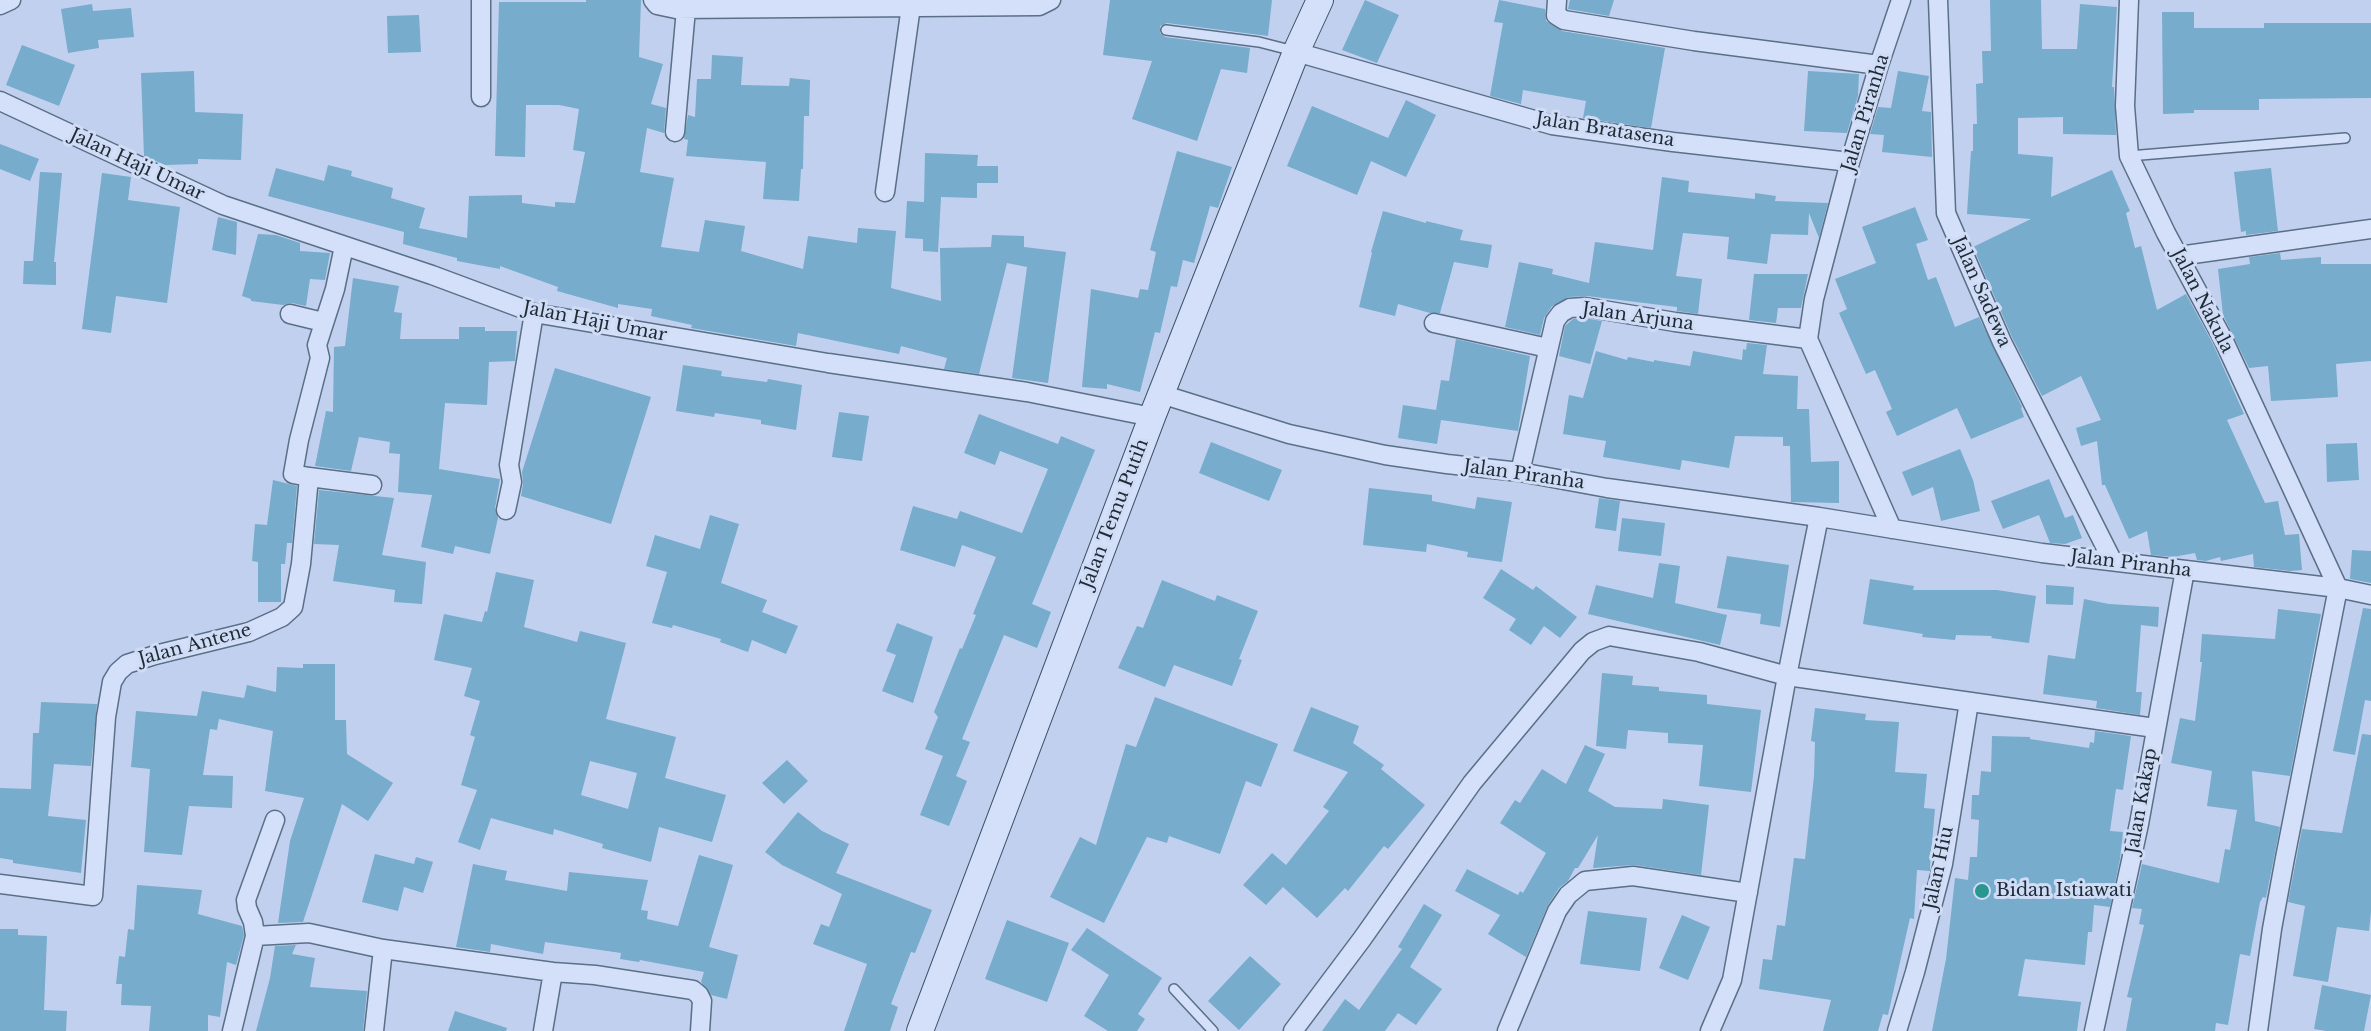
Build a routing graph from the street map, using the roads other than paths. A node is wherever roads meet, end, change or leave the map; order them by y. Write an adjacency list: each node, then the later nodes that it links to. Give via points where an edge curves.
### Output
1 (11, 0): 10 (street)
2 (481, 0): 16 (street)
3 (652, 0): 12 (street)
4 (1051, 0): 11 (street, via 1040,6)
5 (1320, 0): 14 (street, Jalan Temu Putih)
6 (1557, 0): 15 (street, via 1556,15 1564,20)
7 (1901, 0): 15 (street, Jalan Piranha)
8 (1938, 0): 39 (street, Jalan Sadewa, via 1946,213 2002,342)
9 (2129, 0): 20 (street, Jalan Nakula, via 2125,106)
10 (0, 5)
11 (911, 6): 12 (street); 22 (street)
12 (686, 9): 18 (street)
13 (1166, 30): 14 (lane, via 1259,42)
14 (1296, 52): 21 (street, Jalan Bratasena, via 1552,125); 32 (street, Jalan Temu Putih)
15 (1879, 64): 21 (street, Jalan Piranha)
16 (481, 97)
17 (0, 101): 24 (street, Jalan Haji Umar, via 223,205)
18 (675, 132)
19 (2345, 138): 20 (lane)
20 (2129, 156): 25 (street, Jalan Nakula)
21 (1850, 162): 30 (street, Jalan Piranha, via 1814,299)
22 (885, 192)
23 (2371, 229): 25 (street)
24 (344, 246): 26 (street, Jalan Haji Umar); 28 (street)
25 (2179, 256): 41 (street, Jalan Nakula, via 2223,339)
26 (534, 312): 32 (street, Jalan Haji Umar, via 828,363 1027,392); 36 (street, via 509,465 513,482)
27 (290, 314): 28 (street)
28 (323, 322): 34 (street, via 317,345 320,358 293,474)
29 (1434, 323): 31 (street)
30 (1808, 339): 31 (street, Jalan Arjuna, via 1570,308 1555,321); 38 (street)
31 (1548, 348): 33 (street, Jalan Arjuna)
32 (1157, 405): 33 (street, Jalan Piranha, via 1374,453); 57 (street, Jalan Temu Putih)
33 (1520, 472): 37 (street, Jalan Piranha)
34 (309, 477): 35 (street); 47 (street, Jalan Antene, via 301,564 292,607 282,617 249,632 127,664 112,681 93,896)
35 (372, 485)
36 (506, 510)
37 (1819, 518): 38 (street, Jalan Piranha); 43 (street)
38 (1892, 529): 39 (street, Jalan Piranha)
39 (2112, 560): 40 (street, Jalan Piranha)
40 (2185, 570): 41 (street, Jalan Piranha); 45 (street, Jalan Kakap)
41 (2338, 588): 42 (street, Jalan Piranha); 64 (street, via 2284,858)
42 (2371, 595)
43 (1787, 676): 44 (street); 48 (street); 59 (street, via 1699,652 1610,636 1593,642 1472,783)
44 (1969, 702): 45 (street); 62 (street, Jalan Hiu, via 1942,864)
45 (2155, 728): 63 (street, Jalan Kakap, via 2139,824)
46 (275, 820): 49 (street, via 246,900)
47 (0, 884)
48 (1748, 892): 60 (street, via 1633,876 1585,881 1557,911); 61 (street, via 1732,980)
49 (255, 936): 50 (street, via 309,933); 53 (street)
50 (383, 949): 51 (street); 54 (street)
51 (553, 972): 55 (street); 56 (street, via 693,990 702,1001)
52 (1174, 989): 58 (lane)
53 (232, 1031)
54 (374, 1031)
55 (543, 1031)
56 (700, 1031)
57 (920, 1031)
58 (1213, 1031)
59 (1293, 1031)
60 (1507, 1031)
61 (1710, 1031)
62 (1897, 1031)
63 (2094, 1031)
64 (2258, 1031)

